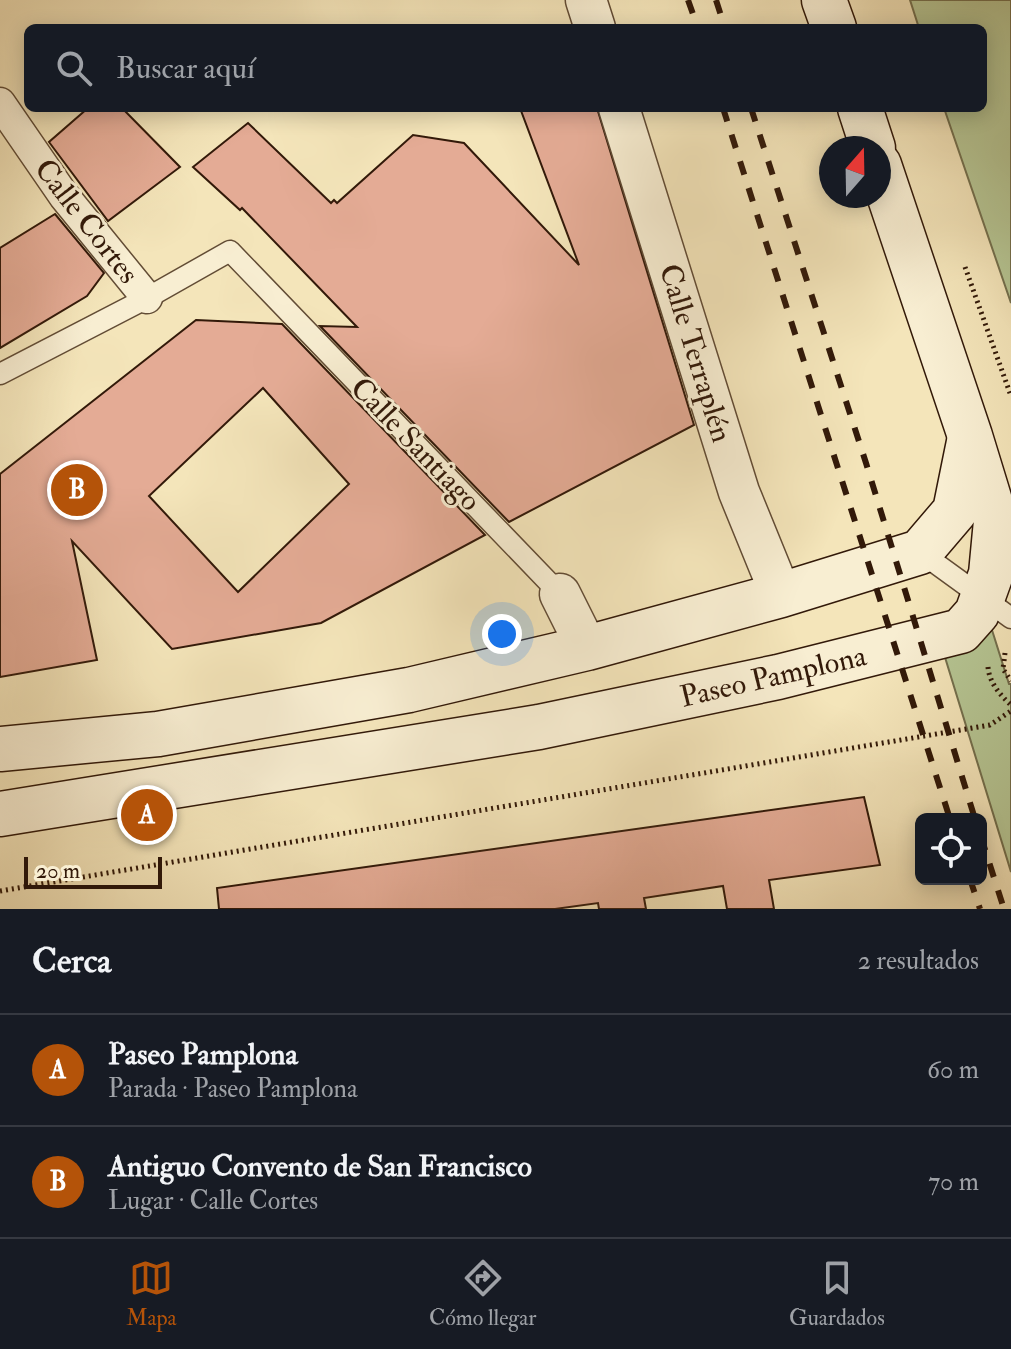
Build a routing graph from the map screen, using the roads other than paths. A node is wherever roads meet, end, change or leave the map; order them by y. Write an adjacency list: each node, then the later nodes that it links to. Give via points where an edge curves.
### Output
1 (586, 0): 3 (street)
2 (824, 0): 4 (main road)
3 (594, 24)
4 (833, 24)
5 (0, 103): 10 (street, Calle Cortes, via 64,196)
6 (620, 112): 15 (street, Calle Terraplén, via 739,492)
7 (861, 112): 8 (main road)
8 (869, 136)
9 (891, 201): 12 (main road, Paseo Pamplona, via 970,436)
10 (147, 298): 11 (lane); 14 (lane, Calle Santiago, via 230,251)
11 (0, 374)
12 (987, 519): 13 (main road); 16 (main road, Paseo Pamplona)
13 (920, 552): 15 (main road); 16 (lane)
14 (560, 594): 17 (street, Calle Santiago)
15 (781, 595): 17 (main road)
16 (997, 608): 19 (main road, Paseo Pamplona, via 977,613 961,631 778,677 539,727)
17 (587, 648): 18 (main road, via 409,690 252,718 158,734)
18 (0, 749)
19 (0, 814)

